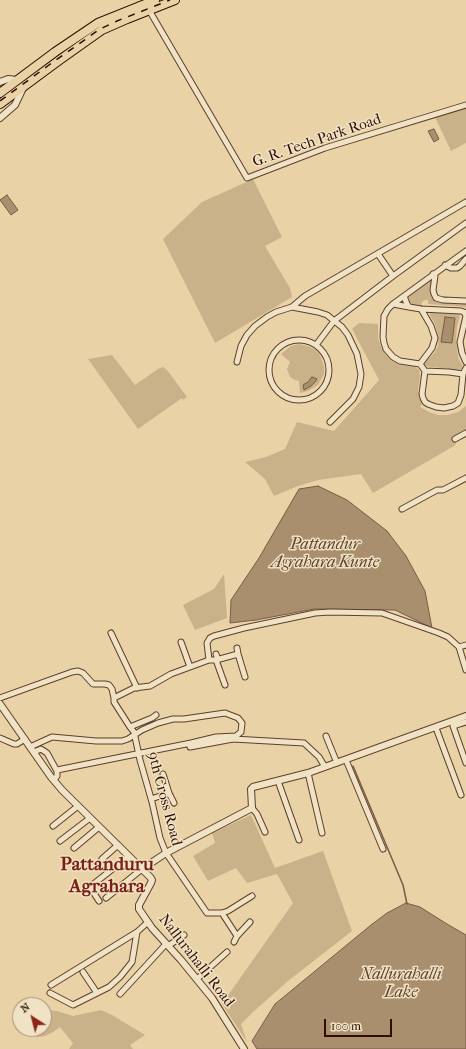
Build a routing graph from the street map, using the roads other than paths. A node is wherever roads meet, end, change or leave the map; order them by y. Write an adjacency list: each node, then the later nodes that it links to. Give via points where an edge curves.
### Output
1 (155, 0): 4 (main road, via 98,23)
2 (175, 0): 3 (main road)
3 (150, 10): 6 (main road, via 97,34); 9 (street, G. R. Tech Park Road, via 247,178 325,148)
4 (17, 80): 5 (street, via 8,79); 7 (main road)
5 (0, 82)
6 (23, 86): 8 (main road); 10 (street, via 15,105)
7 (0, 93)
8 (0, 104)
9 (466, 105)
10 (0, 118)
11 (466, 202): 14 (street)
12 (466, 223): 18 (street)
13 (466, 251): 16 (street)
14 (378, 254): 18 (street); 22 (street, via 305,296)
15 (466, 259): 16 (street, via 457,268)
16 (445, 265): 17 (street)
17 (434, 274): 19 (street); 20 (street, via 433,290 436,298)
18 (393, 276): 25 (street)
19 (404, 296): 21 (street); 23 (street)
20 (466, 301)
21 (393, 304): 23 (street); 30 (street, via 384,316 382,337 386,349 400,361)
22 (292, 307): 25 (street, via 327,315); 28 (street, via 276,312 255,326 241,346)
23 (409, 307): 24 (street)
24 (421, 309): 27 (street, via 465,313 460,342); 30 (street, via 435,338 432,348)
25 (334, 321): 26 (street); 34 (street, via 342,327 353,344 361,374 359,387 353,399)
26 (316, 345): 26 (street, via 323,352 329,368 324,386 318,393 301,400 284,396 276,389 270,377 270,362 274,354 280,346 288,342 298,340)
27 (464, 354): 29 (street)
28 (237, 362)
29 (466, 362)
30 (420, 364): 32 (street)
31 (466, 368): 33 (street)
32 (425, 371): 33 (street); 33 (street, via 422,394 425,402 444,408 458,403)
33 (463, 374)
34 (330, 422)
35 (466, 433): 36 (street)
36 (455, 439)
37 (466, 478): 38 (street)
38 (402, 509)
39 (111, 633): 52 (street)
40 (181, 642): 48 (street)
41 (466, 645): 42 (street)
42 (459, 647): 46 (street, via 444,635 388,614 330,612 308,614 214,636 207,644); 49 (street)
43 (237, 648): 45 (street)
44 (216, 654): 47 (street)
45 (238, 654): 47 (street); 50 (street)
46 (209, 660): 47 (street); 48 (street)
47 (217, 660): 51 (street)
48 (190, 667): 52 (street, via 153,685)
49 (466, 670)
50 (245, 677)
51 (225, 685)
52 (137, 688): 54 (street)
53 (0, 698): 54 (street, 9th Cross Road, via 78,671 93,684 109,685)
54 (114, 698): 59 (street, 9th Cross Road, via 115,705)
55 (0, 704): 64 (street)
56 (156, 715): 59 (street)
57 (466, 716): 58 (street)
58 (462, 722): 60 (street); 70 (street, via 453,726)
59 (130, 727): 61 (street, 9th Cross Road)
60 (436, 728): 68 (street); 78 (street)
61 (135, 735): 66 (street, via 122,740 96,741 52,737); 67 (street, 9th Cross Road); 67 (street, via 158,723 173,719 225,713 238,718 242,723 241,732 236,736 216,737)
62 (326, 736): 69 (street)
63 (0, 738): 64 (street, via 14,744)
64 (25, 739): 66 (street)
65 (179, 748): 71 (street, via 233,739 304,743 319,757)
66 (32, 750): 72 (street, via 41,749 47,753); 75 (street)
67 (139, 753): 72 (street); 79 (street, 9th Cross Road)
68 (346, 760): 69 (street); 92 (street)
69 (337, 763): 71 (street)
70 (466, 763)
71 (325, 767): 73 (street)
72 (57, 770): 75 (street)
73 (308, 773): 76 (street); 87 (street)
74 (164, 774): 77 (street)
75 (54, 780): 81 (street)
76 (278, 781): 82 (street, via 251,789); 88 (street)
77 (169, 793): 79 (street); 80 (street)
78 (461, 795)
79 (152, 799): 93 (street, 9th Cross Road, via 160,838)
80 (174, 803)
81 (78, 806): 83 (street); 84 (street)
82 (252, 808): 86 (street); 93 (street)
83 (90, 818): 85 (street); 89 (street)
84 (53, 826)
85 (99, 827): 90 (street); 91 (street)
86 (265, 832)
87 (322, 833)
88 (299, 840)
89 (60, 841)
90 (118, 845): 94 (street); 95 (street)
91 (74, 848)
92 (383, 849)
93 (166, 853): 96 (street); 100 (street, 9th Cross Road, via 207,913)
94 (129, 856): 96 (street); 99 (street, via 90,887)
95 (102, 859)
96 (142, 869): 98 (street); 101 (street, Nallurahalli Road, via 152,880 139,909)
97 (252, 896): 100 (street)
98 (106, 898)
99 (99, 901)
100 (222, 913): 105 (street)
101 (148, 922): 103 (street); 107 (street, Nallurahalli Road)
102 (250, 922): 105 (street)
103 (137, 932): 111 (street); 113 (street, via 132,962 109,987)
104 (184, 934): 107 (street)
105 (237, 936): 106 (street)
106 (234, 942)
107 (167, 945): 110 (street, Nallurahalli Road); 114 (street)
108 (227, 952): 110 (street)
109 (83, 972): 113 (street)
110 (197, 979): 115 (street, Nallurahalli Road)
111 (51, 985)
112 (50, 993): 113 (street, via 73,1005)
113 (97, 993)
114 (120, 994)
115 (244, 1049)

